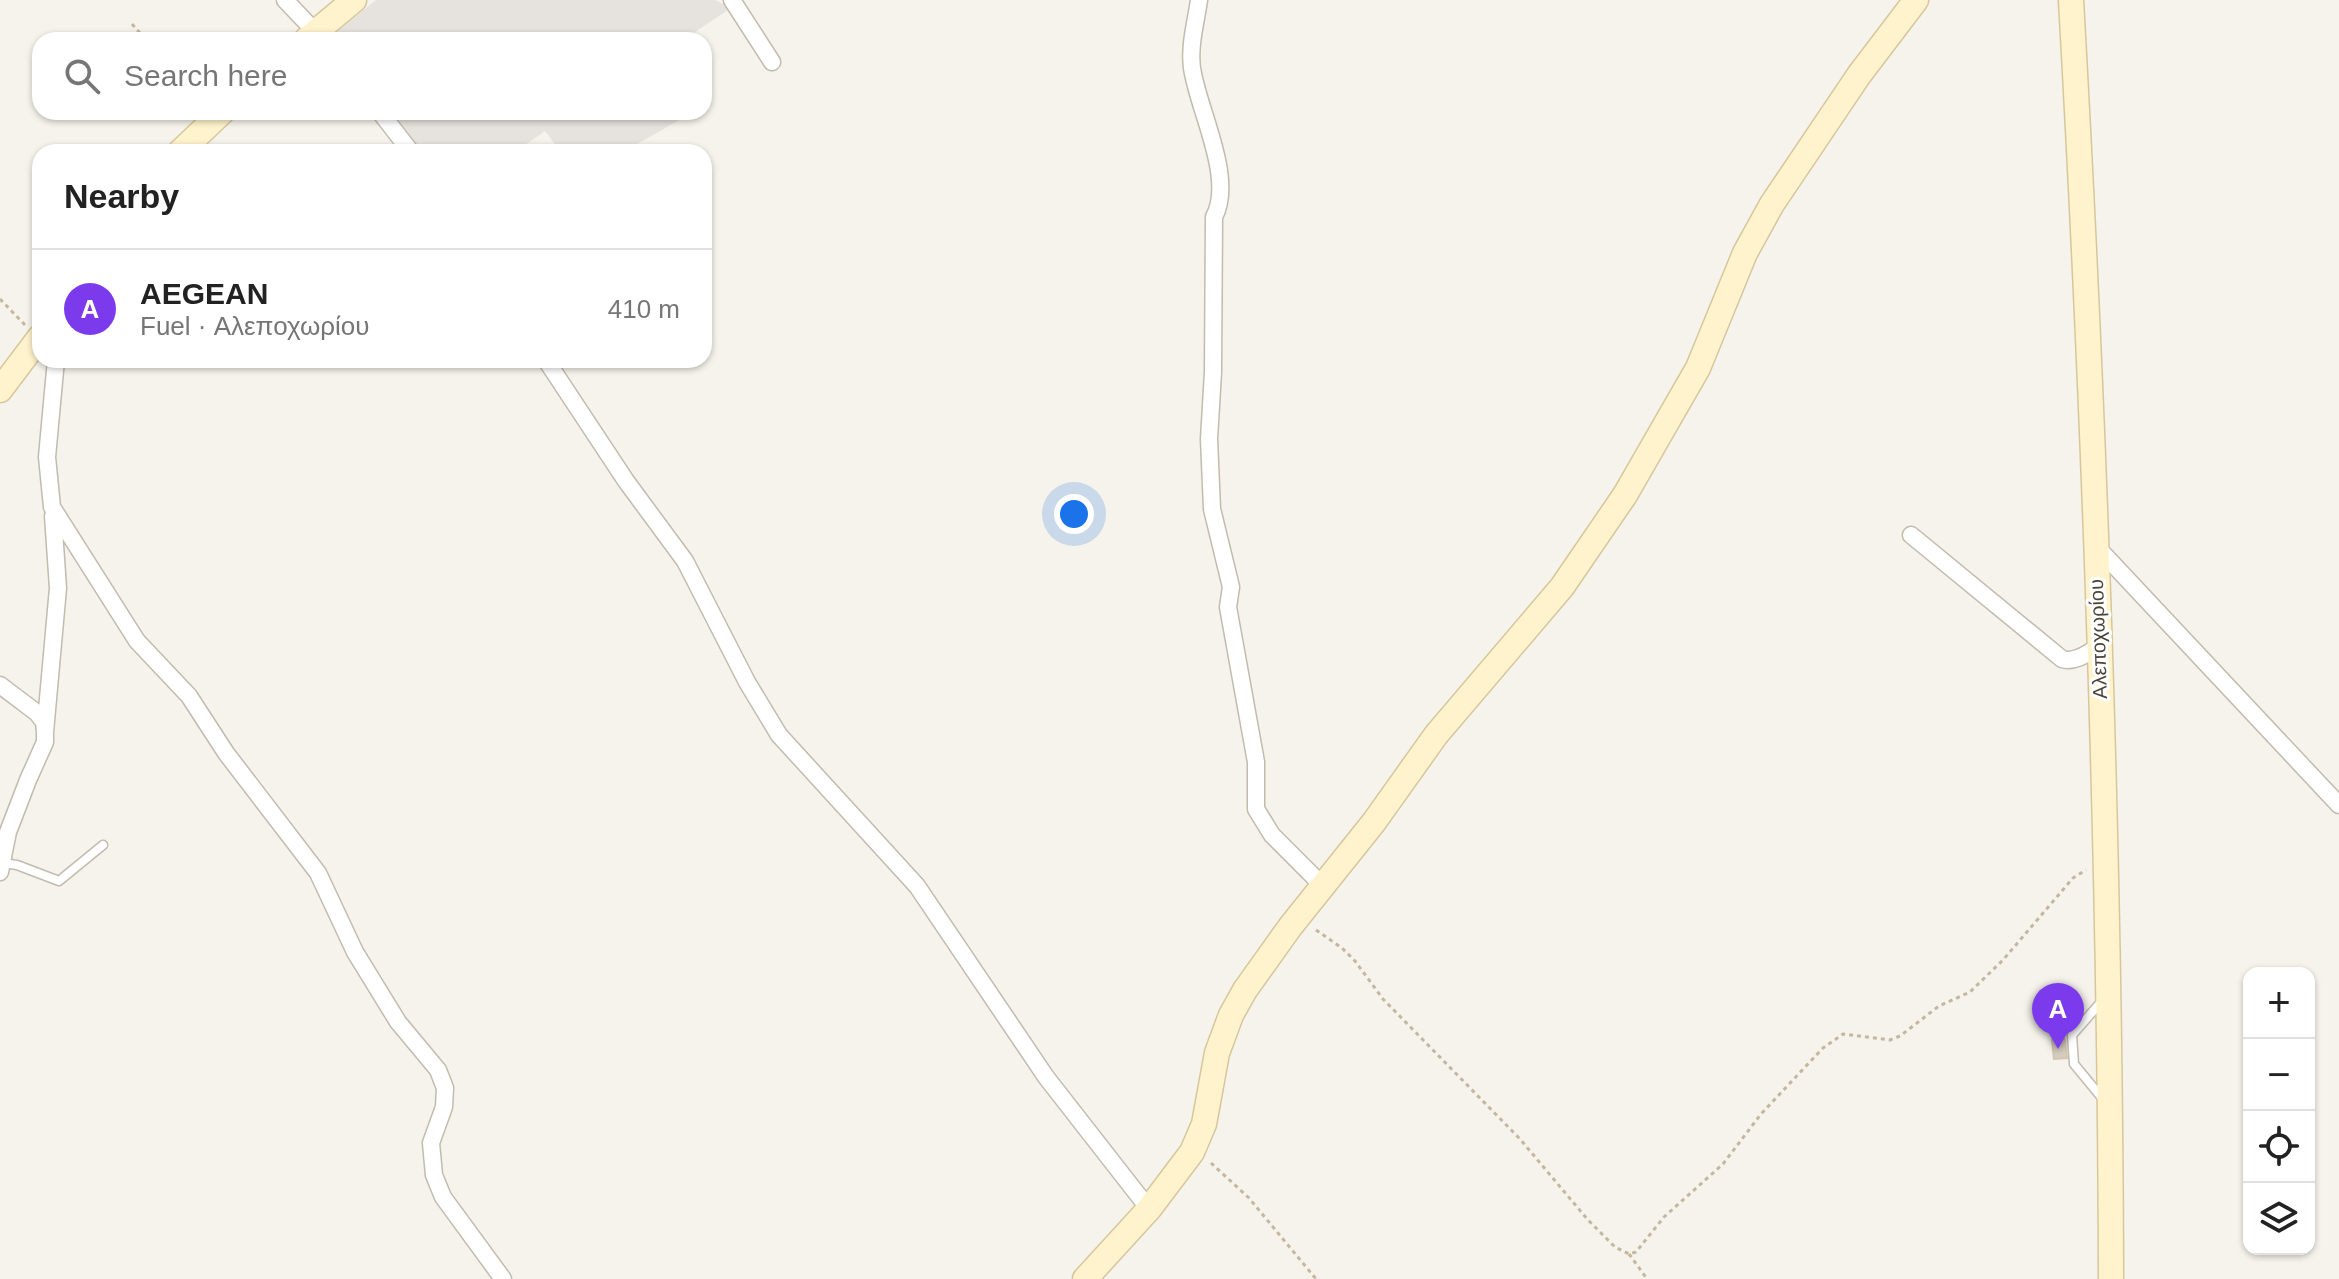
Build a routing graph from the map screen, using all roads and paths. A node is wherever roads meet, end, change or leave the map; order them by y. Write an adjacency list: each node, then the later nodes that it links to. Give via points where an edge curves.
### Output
1 (285, 0): 9 (street)
2 (354, 0): 10 (street)
3 (732, 0): 11 (street)
4 (1199, 0): 32 (street, via 1192,63 1222,196 1214,217 1212,509 1231,587 1228,607 1256,762 1256,809 1272,835)
5 (1916, 0): 32 (street, via 1772,204 1745,253 1685,393 1584,557 1436,735)
6 (2071, 0): 24 (street, Αλεποχωρίου)
7 (132, 24): 8 (path)
8 (139, 32)
9 (311, 32)
10 (320, 32)
11 (772, 62)
12 (214, 120): 14 (street)
13 (386, 120): 15 (street)
14 (188, 144)
15 (405, 144)
16 (0, 299): 17 (path)
17 (32, 331)
18 (32, 347): 21 (street)
19 (55, 368): 22 (street, via 47,457)
20 (551, 368): 37 (street, via 685,561 779,735 917,886 1046,1077)
21 (0, 390)
22 (52, 507): 27 (street, via 58,588); 39 (street, via 137,641 189,696 318,873 355,952 398,1022 438,1070 445,1088 431,1143 434,1175 443,1197)
23 (1911, 535): 25 (street, via 2062,659 2076,659)
24 (2096, 546): 25 (street, Αλεποχωρίου); 28 (street)
25 (2099, 646): 30 (street, Αλεποχωρίου)
26 (0, 685): 27 (street, via 37,713)
27 (45, 732): 31 (street, via 12,820)
28 (2339, 805)
29 (103, 845): 31 (lane, via 59,881 17,865)
30 (2105, 866): 34 (street, Αλεποχωρίου); 38 (path, via 2073,878 1970,992 1890,1040 1843,1034 1823,1048 1723,1164)
31 (1, 867)
32 (1323, 886): 33 (street)
33 (1298, 916): 36 (street, via 1231,1015); 38 (path, via 1355,961 1383,999 1520,1139 1588,1220)
34 (2107, 994): 35 (street, Αλεποχωρίου); 35 (lane, via 2072,1035 2074,1064)
35 (2108, 1104): 43 (street, Αλεποχωρίου)
36 (1195, 1148): 37 (street); 41 (path, via 1249,1198)
37 (1149, 1209): 40 (street)
38 (1629, 1254): 42 (path)
39 (503, 1279)
40 (1085, 1279)
41 (1316, 1279)
42 (1647, 1279)
43 (2111, 1279)

